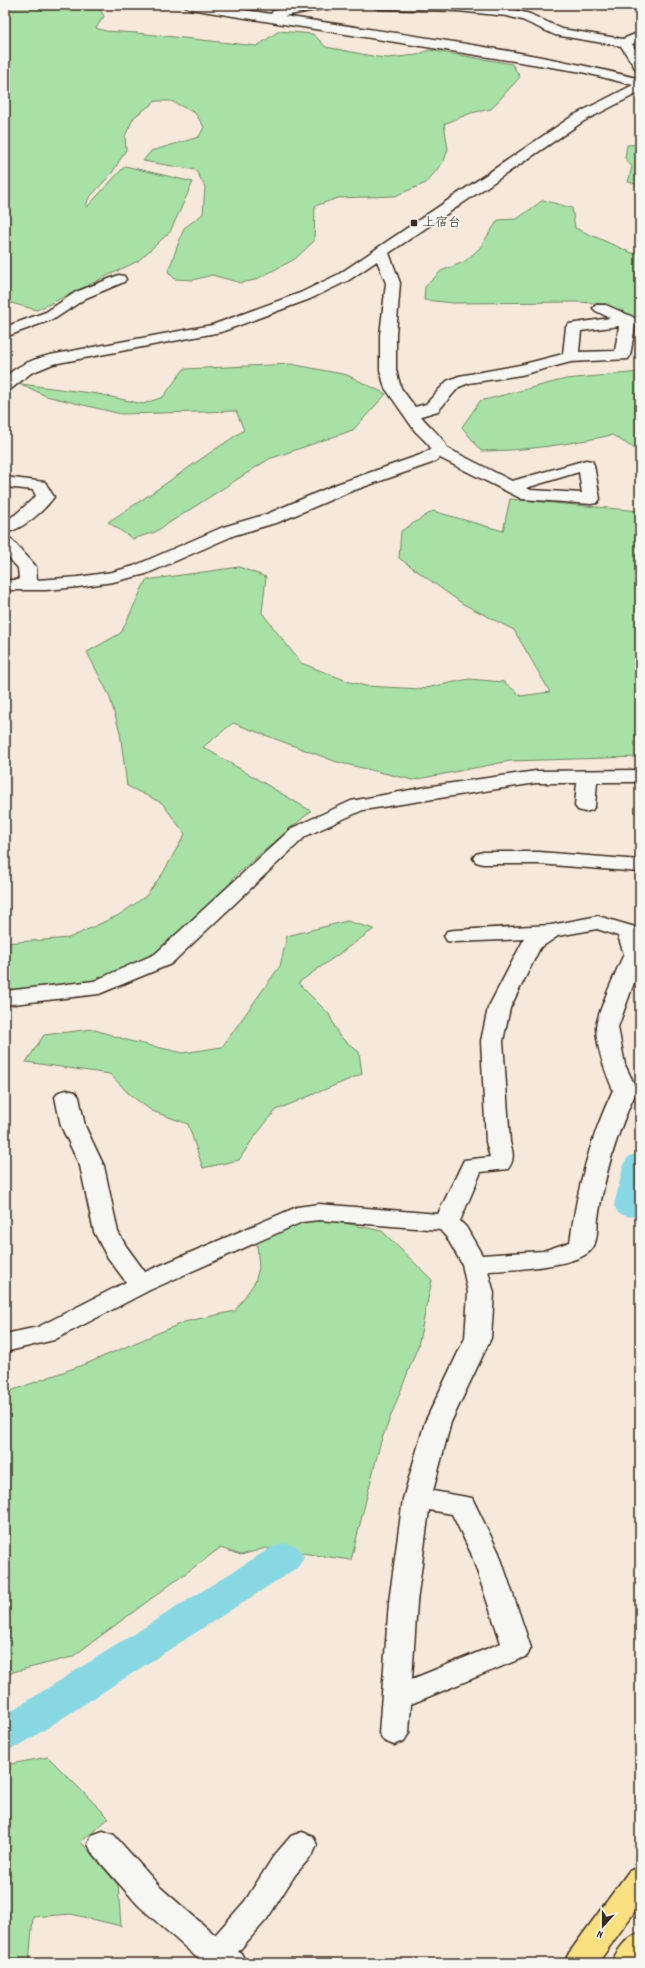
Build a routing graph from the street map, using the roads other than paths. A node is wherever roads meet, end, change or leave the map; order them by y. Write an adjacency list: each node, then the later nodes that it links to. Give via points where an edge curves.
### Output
1 (190, 5): 4 (street)
2 (323, 5): 4 (street)
3 (378, 5): 6 (street, via 457,7 507,12 526,17 559,32)
4 (263, 17): 9 (street, via 545,61)
5 (640, 36): 6 (street)
6 (625, 44): 7 (street); 8 (street)
7 (640, 48)
8 (640, 65)
9 (640, 83)
10 (640, 87): 11 (street, via 580,118)
11 (381, 251): 17 (street, via 344,277 305,296 216,329 50,360 20,371); 18 (street, via 393,283 388,335 388,370 393,388)
12 (119, 279): 15 (street, via 81,295 50,315)
13 (601, 308): 14 (street)
14 (628, 320): 16 (street, via 574,327); 16 (street, via 622,356)
15 (5, 332)
16 (571, 357): 18 (street, via 521,370 465,379 453,384 432,408)
17 (5, 386)
18 (411, 413): 19 (street, via 421,428 437,443)
19 (440, 451): 21 (street); 24 (street, via 273,518 229,531 140,570 78,582 46,585)
20 (5, 482): 22 (street, via 39,486 45,497 22,518)
21 (510, 487)
22 (5, 528)
23 (5, 543): 24 (street, via 27,567)
24 (28, 583): 25 (street)
25 (5, 584)
26 (640, 776): 27 (street)
27 (587, 777): 28 (street); 33 (street, via 536,777 358,805 344,810 299,832 163,959 99,987)
28 (584, 806)
29 (483, 858): 30 (street, via 539,858)
30 (640, 866)
31 (551, 931): 32 (street); 34 (street, via 598,922 627,932 635,954 607,1027 614,1065); 36 (street, via 531,944 499,1008 492,1041 498,1142 502,1155 500,1164 472,1165)
32 (455, 936)
33 (5, 998)
34 (634, 1091): 37 (street, via 613,1113 591,1188 582,1246 567,1254 545,1258)
35 (67, 1097): 38 (street, via 73,1126 92,1166 106,1232 115,1249)
36 (447, 1223): 37 (street, via 457,1233); 38 (street, via 319,1212 297,1214)
37 (474, 1264): 40 (street, via 481,1293 478,1338 438,1422)
38 (141, 1284): 39 (street, via 45,1334)
39 (5, 1343)
40 (417, 1499): 41 (street, via 403,1602); 41 (street, via 462,1505 485,1553 517,1648)
41 (397, 1696): 42 (street)
42 (394, 1733)
43 (103, 1844): 47 (street, via 150,1897)
44 (302, 1845): 47 (street, via 284,1866)
45 (640, 1880): 48 (highway)
46 (640, 1946): 49 (highway)
47 (223, 1959)
48 (580, 1963)
49 (627, 1963)

